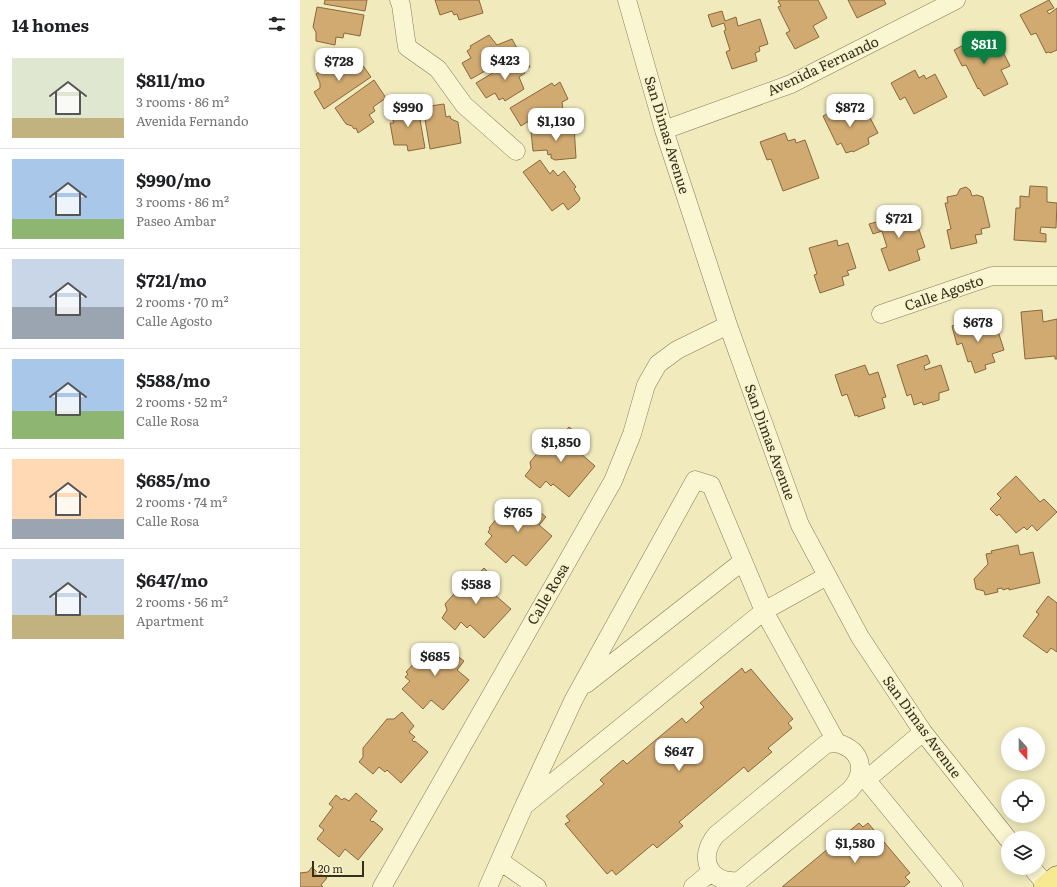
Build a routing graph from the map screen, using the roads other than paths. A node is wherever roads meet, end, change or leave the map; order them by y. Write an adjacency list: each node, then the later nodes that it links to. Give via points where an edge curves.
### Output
1 (398, 0): 5 (street, via 401,5 407,47 438,69 464,105)
2 (627, 0): 4 (street, San Dimas Avenue)
3 (956, 0): 4 (street, Avenida Fernando, via 791,84)
4 (664, 130): 8 (street, San Dimas Avenue)
5 (516, 151)
6 (1057, 276): 7 (street, Calle Agosto, via 992,276)
7 (880, 314)
8 (728, 325): 10 (street, San Dimas Avenue, via 800,525); 22 (street, Calle Rosa, via 677,350 658,364 646,385 632,434 613,480)
9 (743, 561): 11 (street); 12 (street); 12 (street, via 710,484 696,480)
10 (827, 576): 11 (street); 13 (street, San Dimas Avenue, via 860,637)
11 (764, 611): 14 (street); 16 (street)
12 (580, 689): 16 (street)
13 (923, 732): 15 (street); 17 (street, San Dimas Avenue)
14 (837, 743): 15 (street, via 847,746 855,753); 19 (street, via 826,744 716,835 709,843 706,853 707,863)
15 (863, 776): 19 (street, via 850,790 740,881 724,880); 26 (street)
16 (524, 806): 18 (street)
17 (1002, 831)
18 (500, 861): 23 (street); 24 (street)
19 (712, 872): 25 (street)
20 (1039, 875): 21 (street)
21 (1049, 884)
22 (382, 887)
23 (488, 887)
24 (537, 887)
25 (693, 887)
26 (954, 887)

